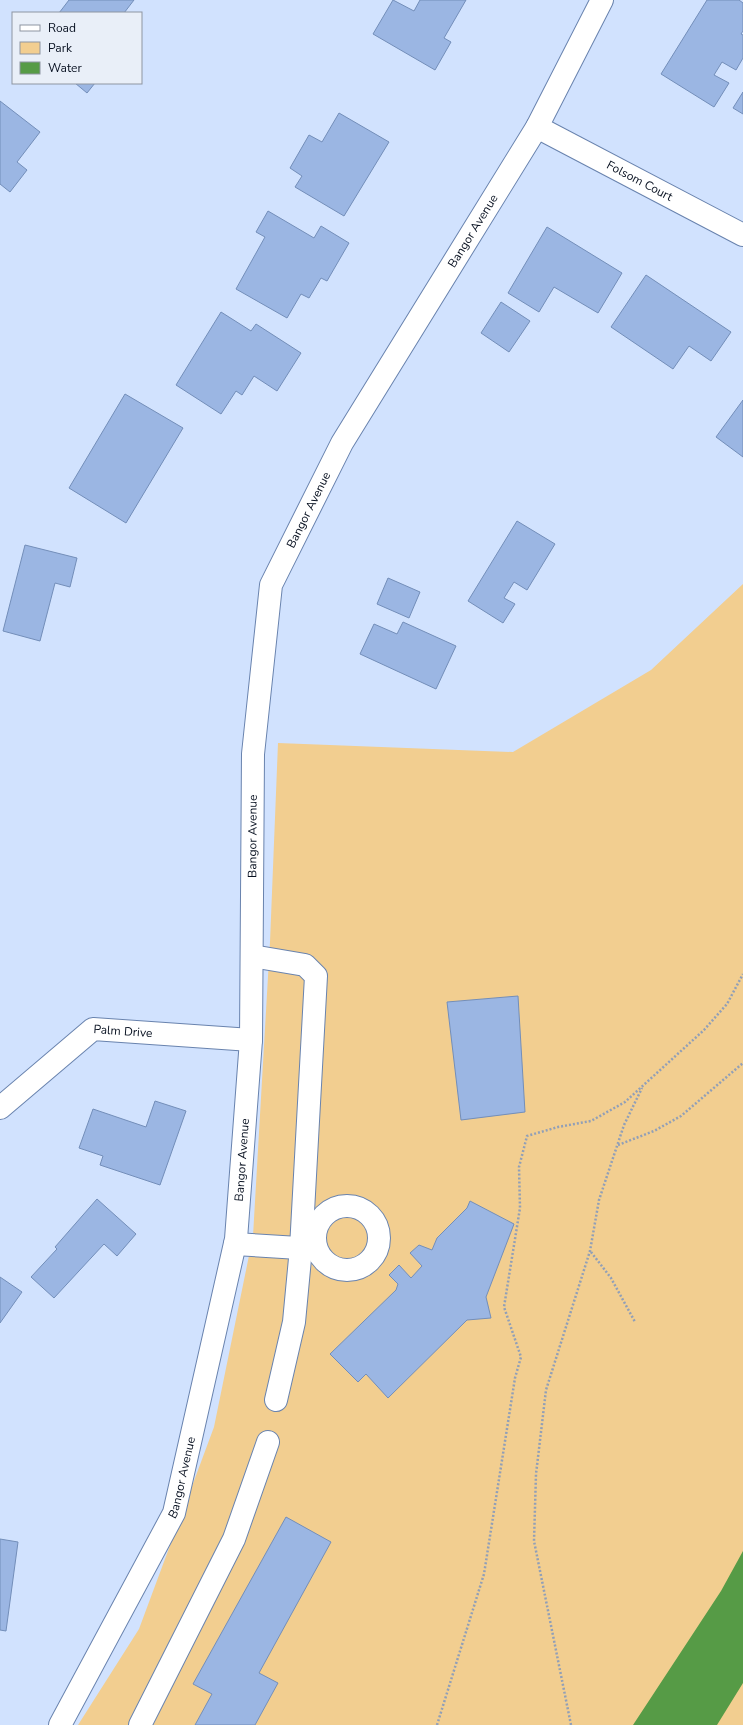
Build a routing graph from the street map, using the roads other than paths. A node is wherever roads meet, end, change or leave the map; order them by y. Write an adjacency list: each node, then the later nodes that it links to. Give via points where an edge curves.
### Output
1 (602, 0): 2 (street, Bangor Avenue)
2 (537, 127): 3 (street, Folsom Court); 4 (street, Bangor Avenue, via 342,443 271,585 253,754)
3 (743, 235)
4 (252, 956): 5 (street, Bangor Avenue); 8 (street, via 305,965 316,976 306,1168)
5 (251, 1040): 6 (street, Palm Drive, via 93,1029); 7 (street, Bangor Avenue)
6 (0, 1108)
7 (235, 1244): 8 (street); 11 (street, Bangor Avenue, via 174,1514)
8 (309, 1249): 9 (street)
9 (276, 1400)
10 (268, 1442): 12 (street, via 234,1540)
11 (60, 1725)
12 (140, 1725)

